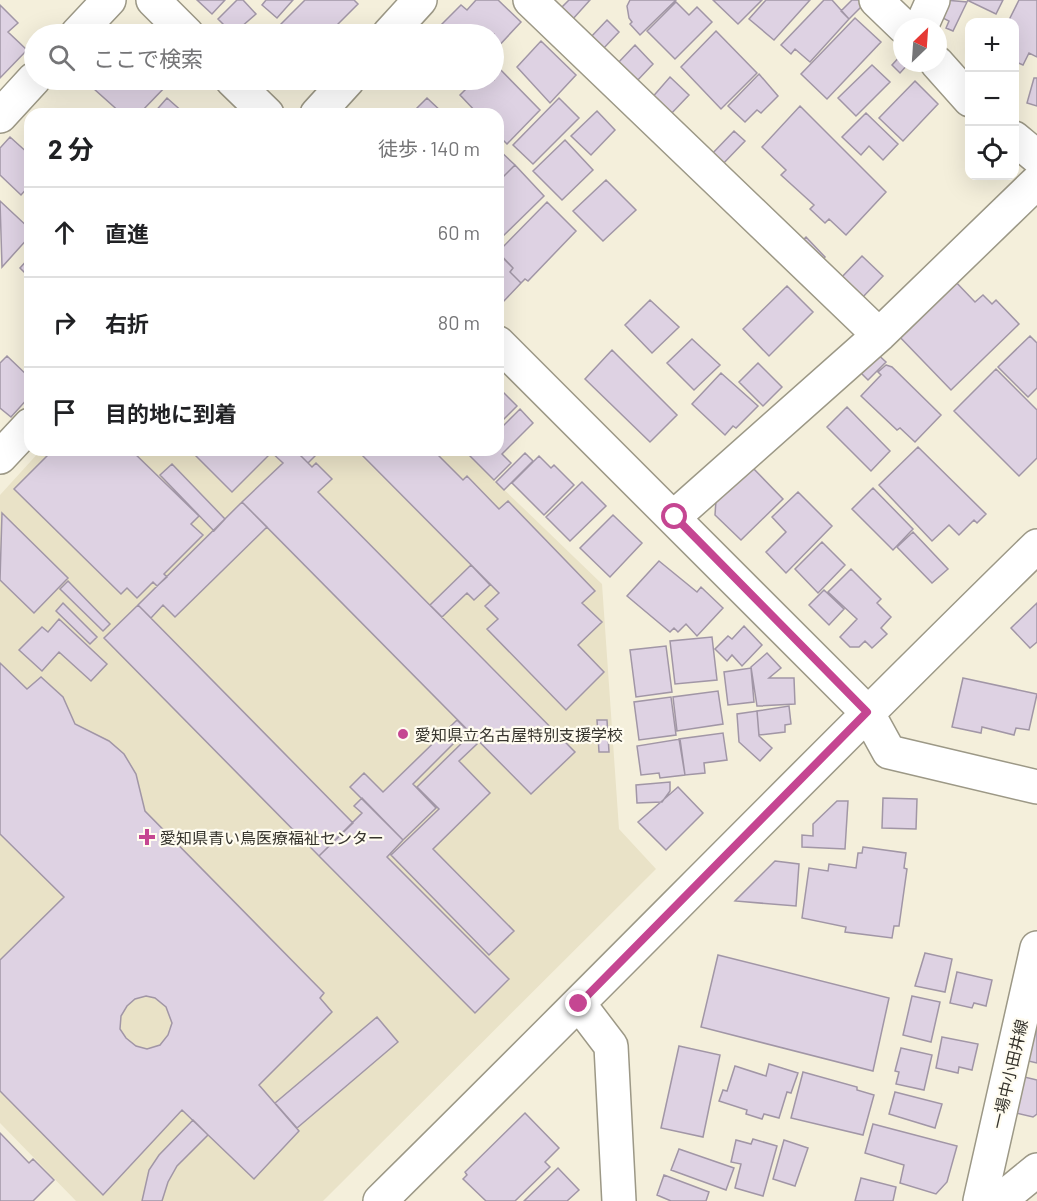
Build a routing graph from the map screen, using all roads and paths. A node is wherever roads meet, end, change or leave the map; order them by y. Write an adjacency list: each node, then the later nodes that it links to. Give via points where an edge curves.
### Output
1 (109, 0): 9 (street)
2 (153, 0): 10 (street)
3 (420, 0): 11 (street)
4 (530, 0): 23 (street)
5 (876, 0): 7 (street)
6 (933, 0): 8 (street)
7 (895, 18)
8 (925, 18)
9 (86, 24)
10 (177, 24)
11 (398, 24)
12 (945, 72): 16 (street)
13 (24, 90): 19 (street)
14 (242, 90): 17 (street)
15 (339, 90): 18 (street)
16 (965, 95)
17 (261, 108)
18 (322, 108)
19 (0, 116)
20 (1019, 142): 21 (street)
21 (1037, 157)
22 (1037, 182): 23 (street)
23 (879, 335): 27 (street)
24 (504, 349): 27 (street)
25 (24, 431): 26 (street)
26 (0, 457)
27 (675, 517): 29 (street)
28 (1037, 546): 29 (street)
29 (867, 712): 30 (street, via 889,752); 32 (street)
30 (1037, 787)
31 (1037, 948): 36 (street, 一場中小田井線)
32 (579, 1004): 34 (street); 35 (street, via 611,1046)
33 (1037, 1170): 37 (street)
34 (380, 1201)
35 (619, 1201)
36 (980, 1201)
37 (999, 1201)

